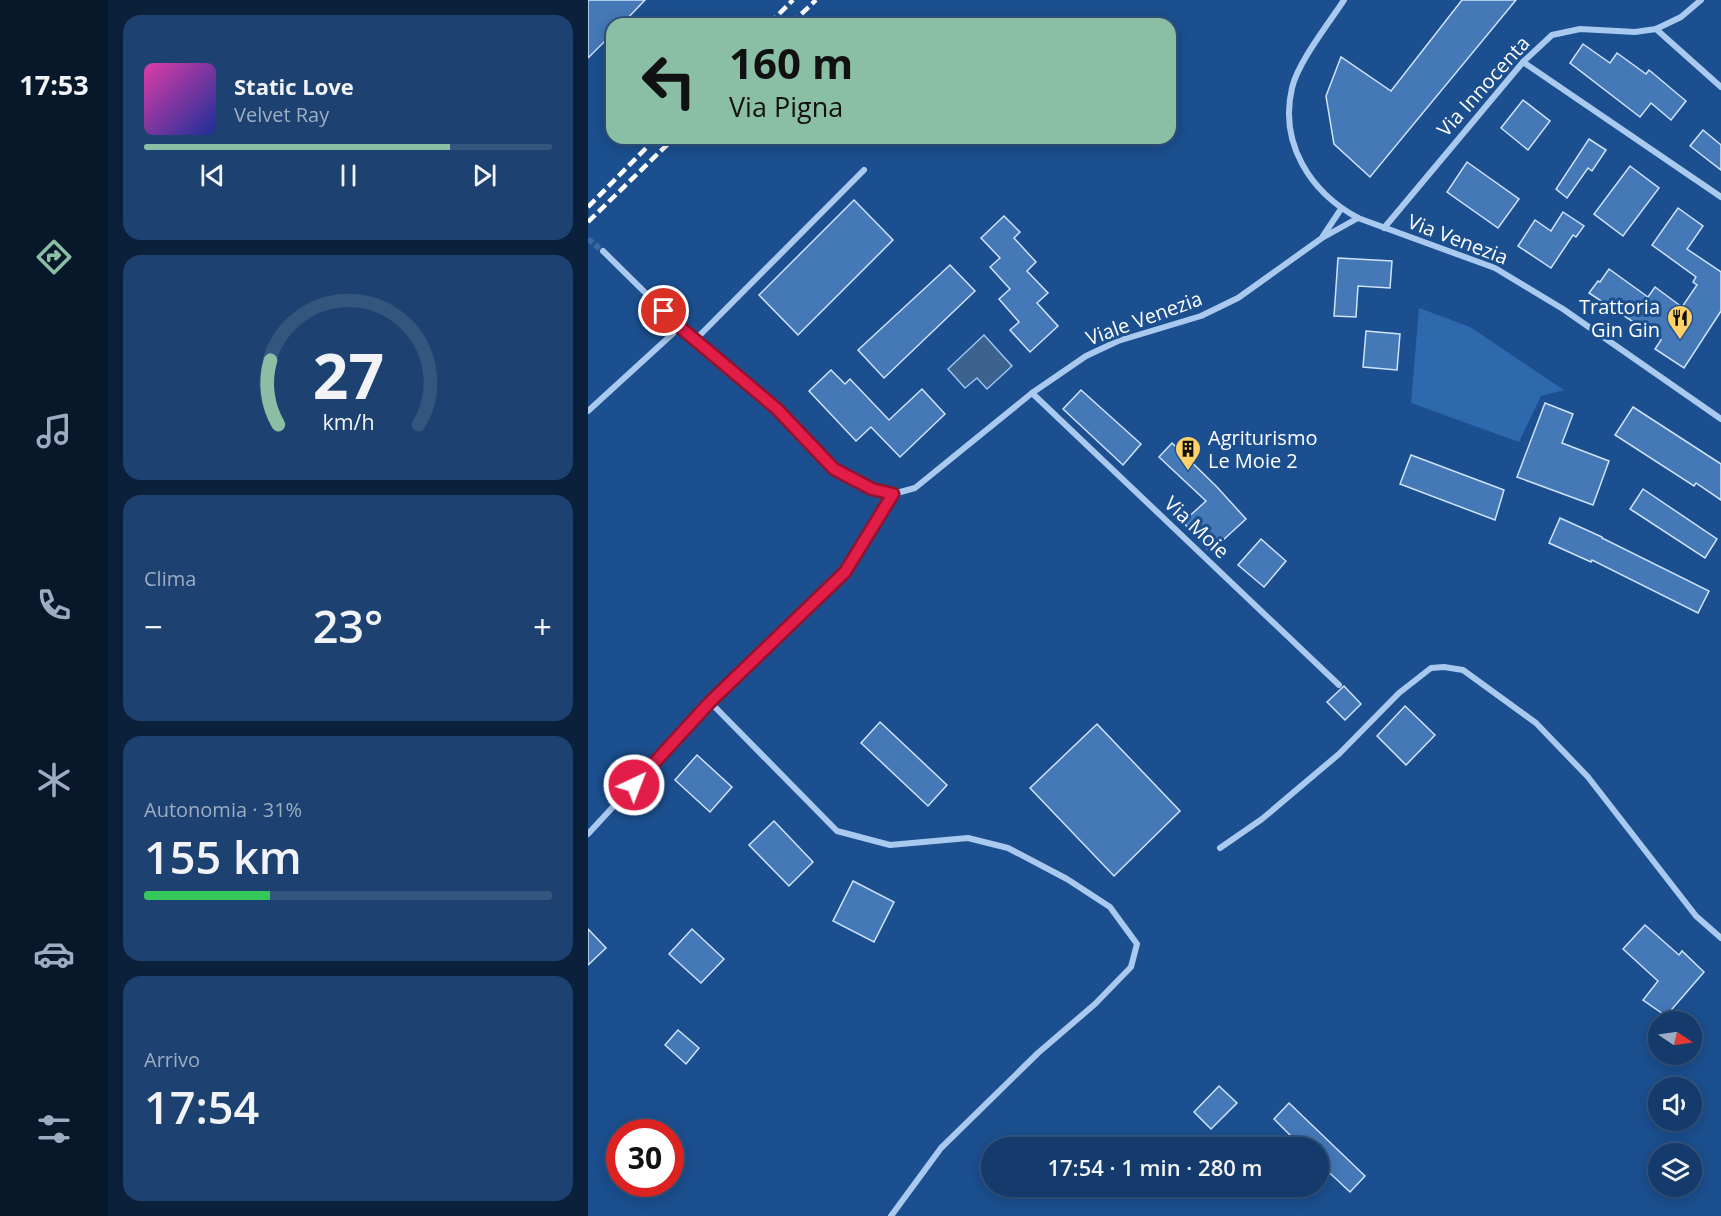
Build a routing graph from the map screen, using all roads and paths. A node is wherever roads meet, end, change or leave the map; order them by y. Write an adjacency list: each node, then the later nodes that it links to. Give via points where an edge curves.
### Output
1 (1344, 0): 8 (street, Via Venezia, via 1292,86 1289,115 1290,136 1303,168 1319,190)
2 (1701, 0): 3 (street, Via Innocenta)
3 (1656, 29): 4 (street, Via Innocenta, via 1635,32 1580,28 1552,35); 5 (street)
4 (1522, 62): 7 (street); 10 (street, Via Innocenta)
5 (1721, 87)
6 (864, 170): 14 (street)
7 (1721, 197)
8 (1341, 209): 9 (street, Via Venezia); 11 (street, Viale Venezia)
9 (1358, 218): 10 (street, Via Venezia); 11 (street, Viale Venezia)
10 (1383, 228): 17 (street, Via Venezia, via 1495,268 1563,309)
11 (1322, 238): 15 (street, Viale Venezia, via 1238,298 1201,316 1118,341 1086,356)
12 (603, 251): 13 (street)
13 (680, 327): 14 (street); 16 (street)
14 (695, 340): 18 (street, via 777,409 834,469 872,489)
15 (1032, 393): 18 (street, Viale Venezia, via 915,488); 19 (street, Via Moie)
16 (588, 411)
17 (1721, 419)
18 (893, 494): 20 (street, via 845,572)
19 (1339, 685)
20 (710, 702): 21 (street); 24 (street, via 837,831 890,844 968,838 1008,848 1110,907 1137,944 1131,967 941,1148)
21 (588, 834)
22 (1220, 849): 23 (street, via 1322,769 1399,693 1431,668 1463,670 1544,730 1588,777 1696,916)
23 (1721, 938)
24 (891, 1216)

